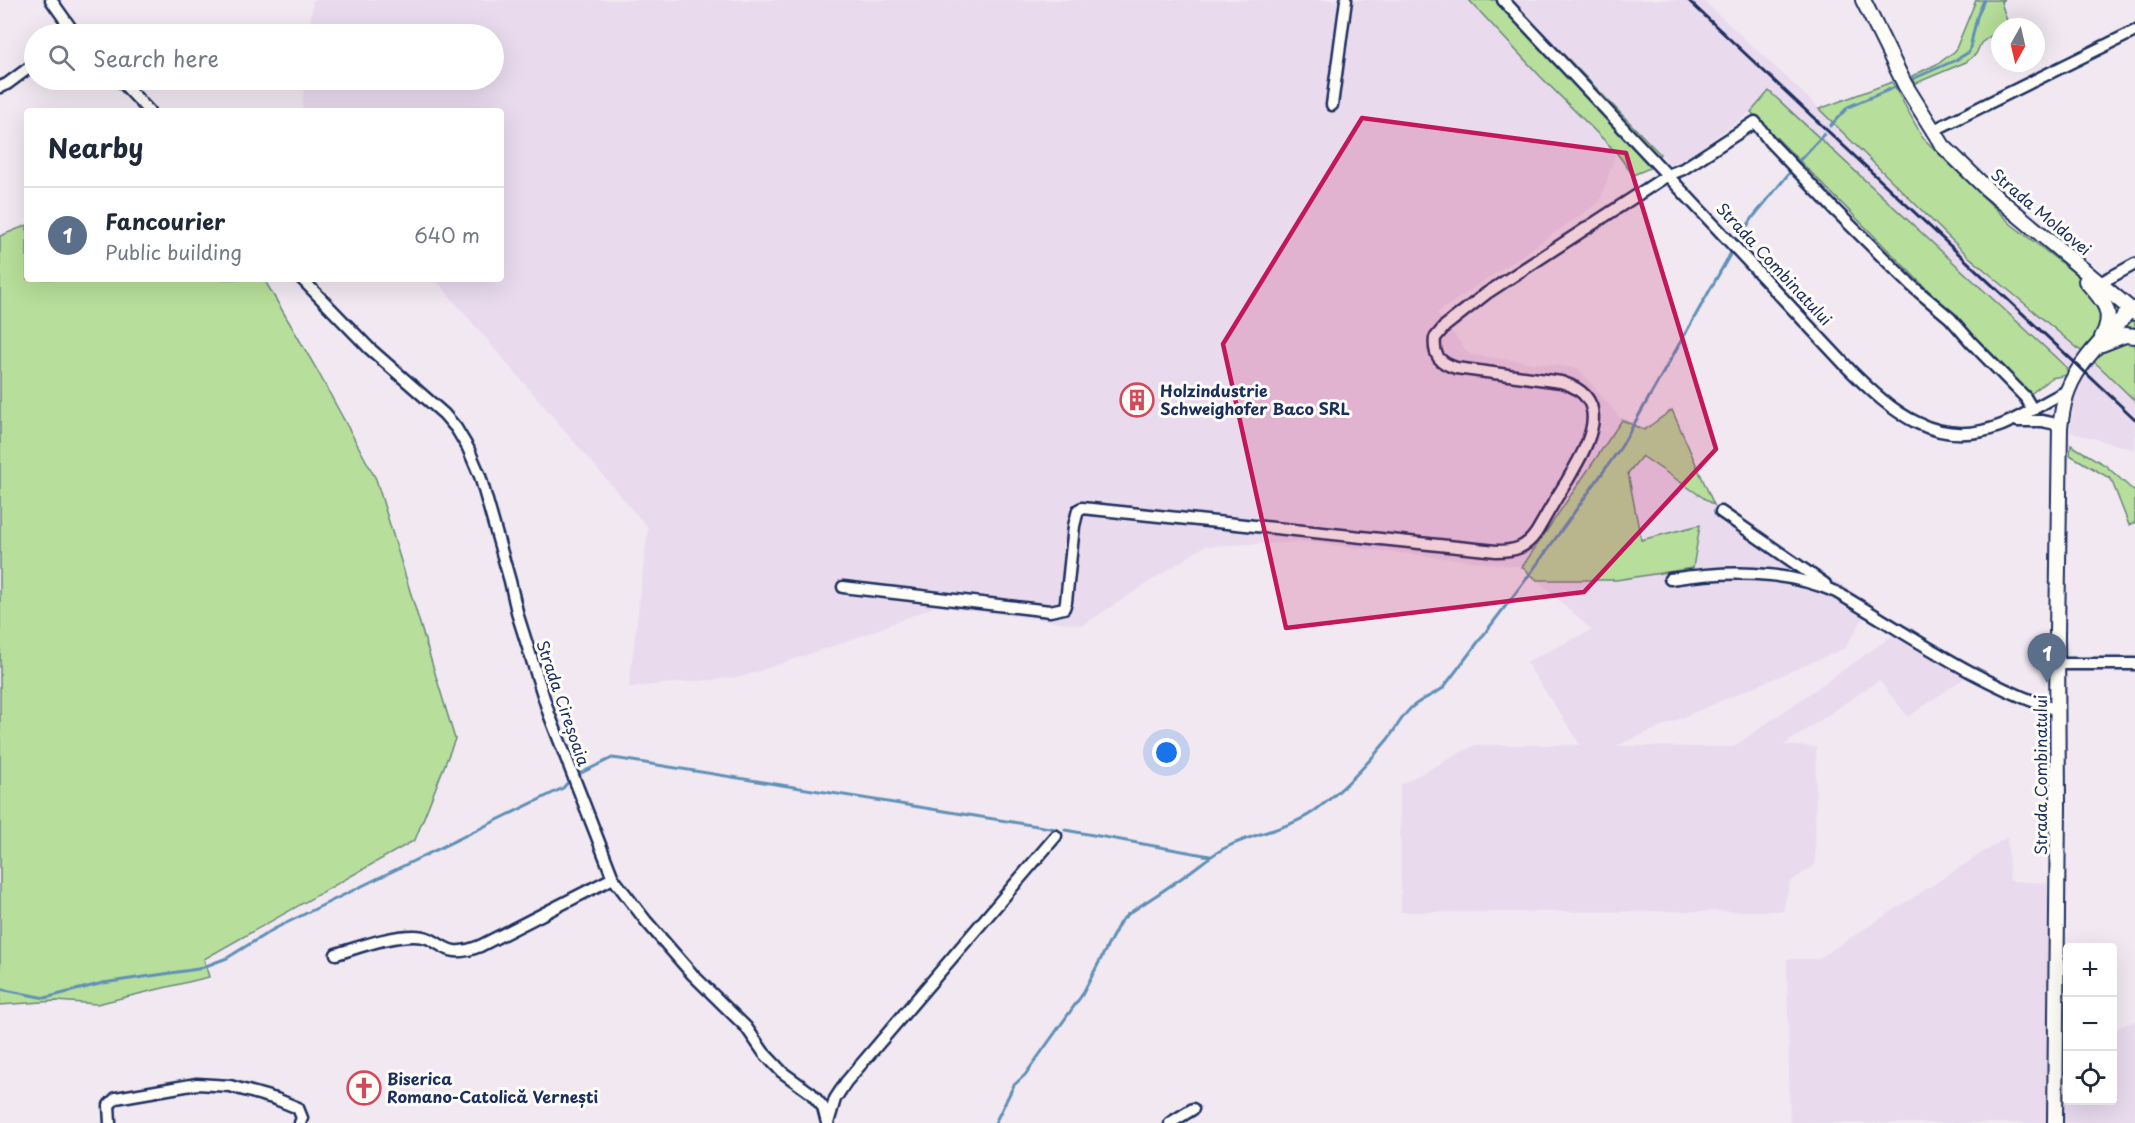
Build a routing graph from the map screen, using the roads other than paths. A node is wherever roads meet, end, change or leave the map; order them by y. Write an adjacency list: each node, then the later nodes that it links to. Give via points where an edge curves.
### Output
1 (51, 0): 5 (street)
2 (1346, 0): 10 (street)
3 (1503, 0): 13 (street, Strada Combinatului)
4 (1863, 0): 12 (main road, Strada Moldovei)
5 (67, 24)
6 (2135, 31): 12 (street)
7 (24, 71): 8 (street)
8 (0, 87)
9 (129, 90): 11 (street)
10 (1332, 105)
11 (146, 108)
12 (1932, 131): 14 (main road, Strada Moldovei, via 1962,166)
13 (1668, 175): 22 (street, via 1755,122 1836,211 1950,318); 23 (street, Strada Combinatului, via 1886,405 1928,428 1950,433 1986,430); 27 (street, via 1487,293 1435,338 1435,353 1445,364 1561,382 1575,387 1589,401 1593,422 1587,443 1536,533 1521,548 1496,551 1082,508 1074,526 1066,602 1059,610)
14 (2028, 222): 17 (main road, Strada Moldovei); 20 (main road, via 2100,296 2109,319)
15 (2135, 264): 17 (street)
16 (305, 282): 33 (street, Strada Cireșoaia, via 369,348 444,414 468,448 480,476 549,714)
17 (2100, 283): 18 (main road, Strada Moldovei)
18 (2133, 311): 20 (main road, Strada Combinatului)
19 (2135, 336): 20 (main road, via 2125,335)
20 (2097, 346): 21 (main road, Strada Combinatului)
21 (2067, 391): 22 (street, Strada Combinatului); 24 (main road, Strada Combinatului)
22 (2033, 410): 23 (street, Strada Combinatului)
23 (2011, 422): 24 (street)
24 (2061, 425): 29 (main road, Strada Combinatului)
25 (1721, 512): 28 (street)
26 (1670, 579): 28 (street, via 1723,573 1759,574 1807,581)
27 (843, 587)
28 (1836, 592): 31 (street, via 1998,685)
29 (2057, 664): 30 (street); 31 (main road, Strada Combinatului)
30 (2135, 664)
31 (2057, 710): 40 (main road, Strada Combinatului)
32 (1056, 836): 38 (street, via 846,1082 835,1099)
33 (613, 878): 34 (street, via 464,953 449,951 416,936); 38 (street, Strada Cireșoaia, via 693,975 746,1027 764,1053 811,1093 823,1107)
34 (336, 954)
35 (1193, 1109): 39 (street)
36 (110, 1123): 37 (street, via 109,1105 116,1098 197,1084 230,1086 286,1102 298,1108)
37 (300, 1123)
38 (828, 1123)
39 (1170, 1123)
40 (2055, 1123)

